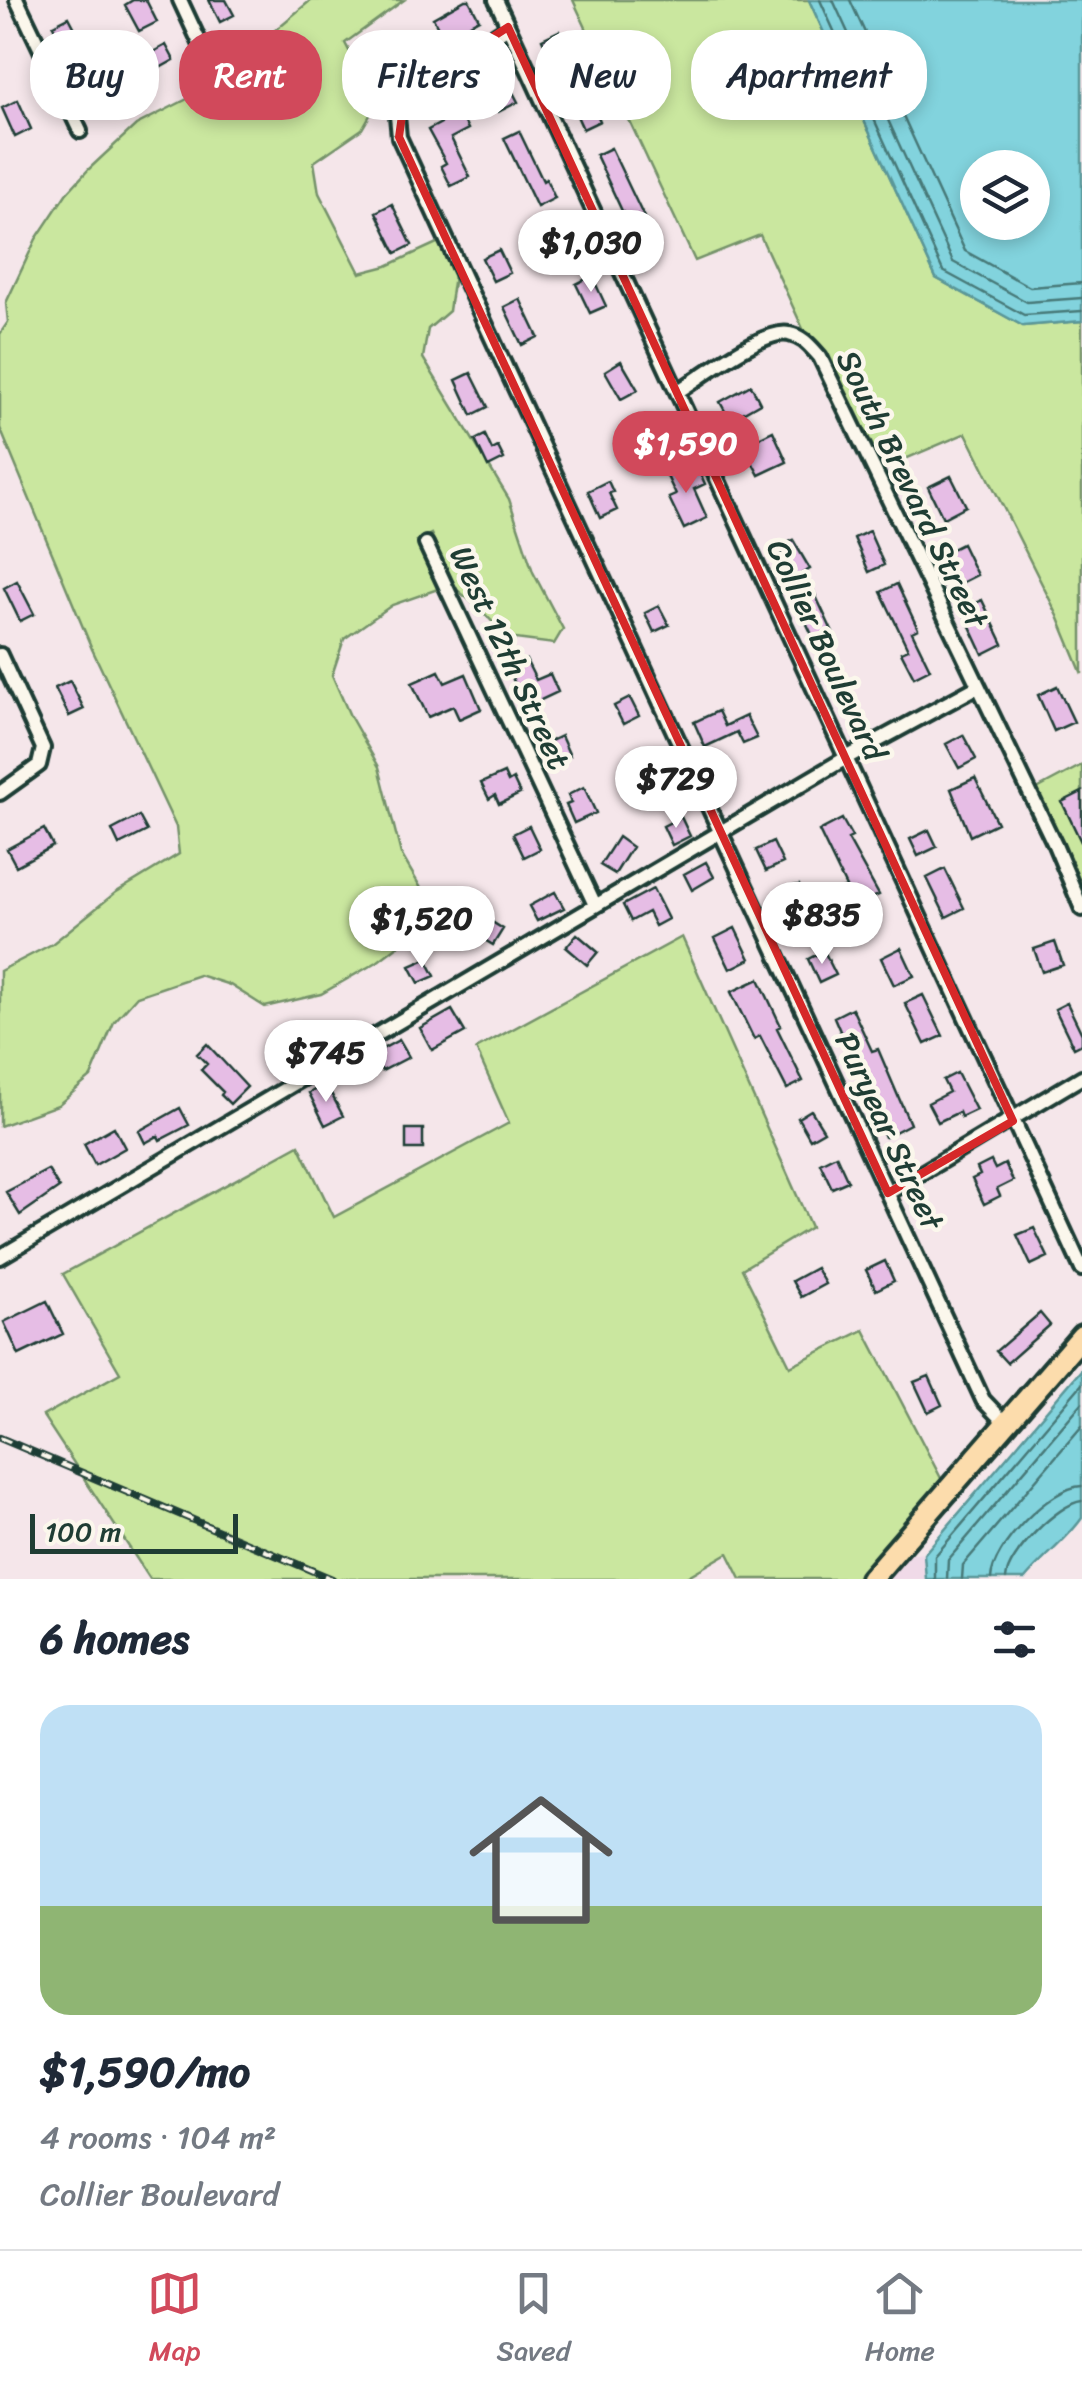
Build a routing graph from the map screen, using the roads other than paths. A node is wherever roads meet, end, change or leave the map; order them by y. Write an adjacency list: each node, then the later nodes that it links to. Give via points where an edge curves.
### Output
1 (17, 0): 6 (street)
2 (180, 0): 5 (street)
3 (496, 0): 4 (street, Collier Boulevard)
4 (508, 28): 7 (street, Collier Boulevard); 13 (street, Puryear Street, via 404,94 396,116 399,137)
5 (194, 30)
6 (80, 131)
7 (678, 392): 10 (street, South Brevard Street, via 757,342 784,332 805,340 820,358); 11 (street, Collier Boulevard)
8 (426, 544): 14 (street, West 12th Street)
9 (0, 654): 12 (street, via 43,748 39,764)
10 (977, 687): 11 (street); 15 (street, South Brevard Street)
11 (846, 758): 13 (street); 17 (street, Collier Boulevard)
12 (0, 793)
13 (720, 832): 14 (street); 18 (street, Puryear Street)
14 (595, 905): 19 (street)
15 (1082, 909)
16 (1082, 1077): 17 (street)
17 (1013, 1121): 18 (street); 20 (street, Collier Boulevard)
18 (888, 1194): 22 (street, Puryear Street, via 984,1400)
19 (0, 1257)
20 (1082, 1269)
21 (1082, 1336): 22 (main road)
22 (1006, 1424): 23 (main road)
23 (871, 1579)

